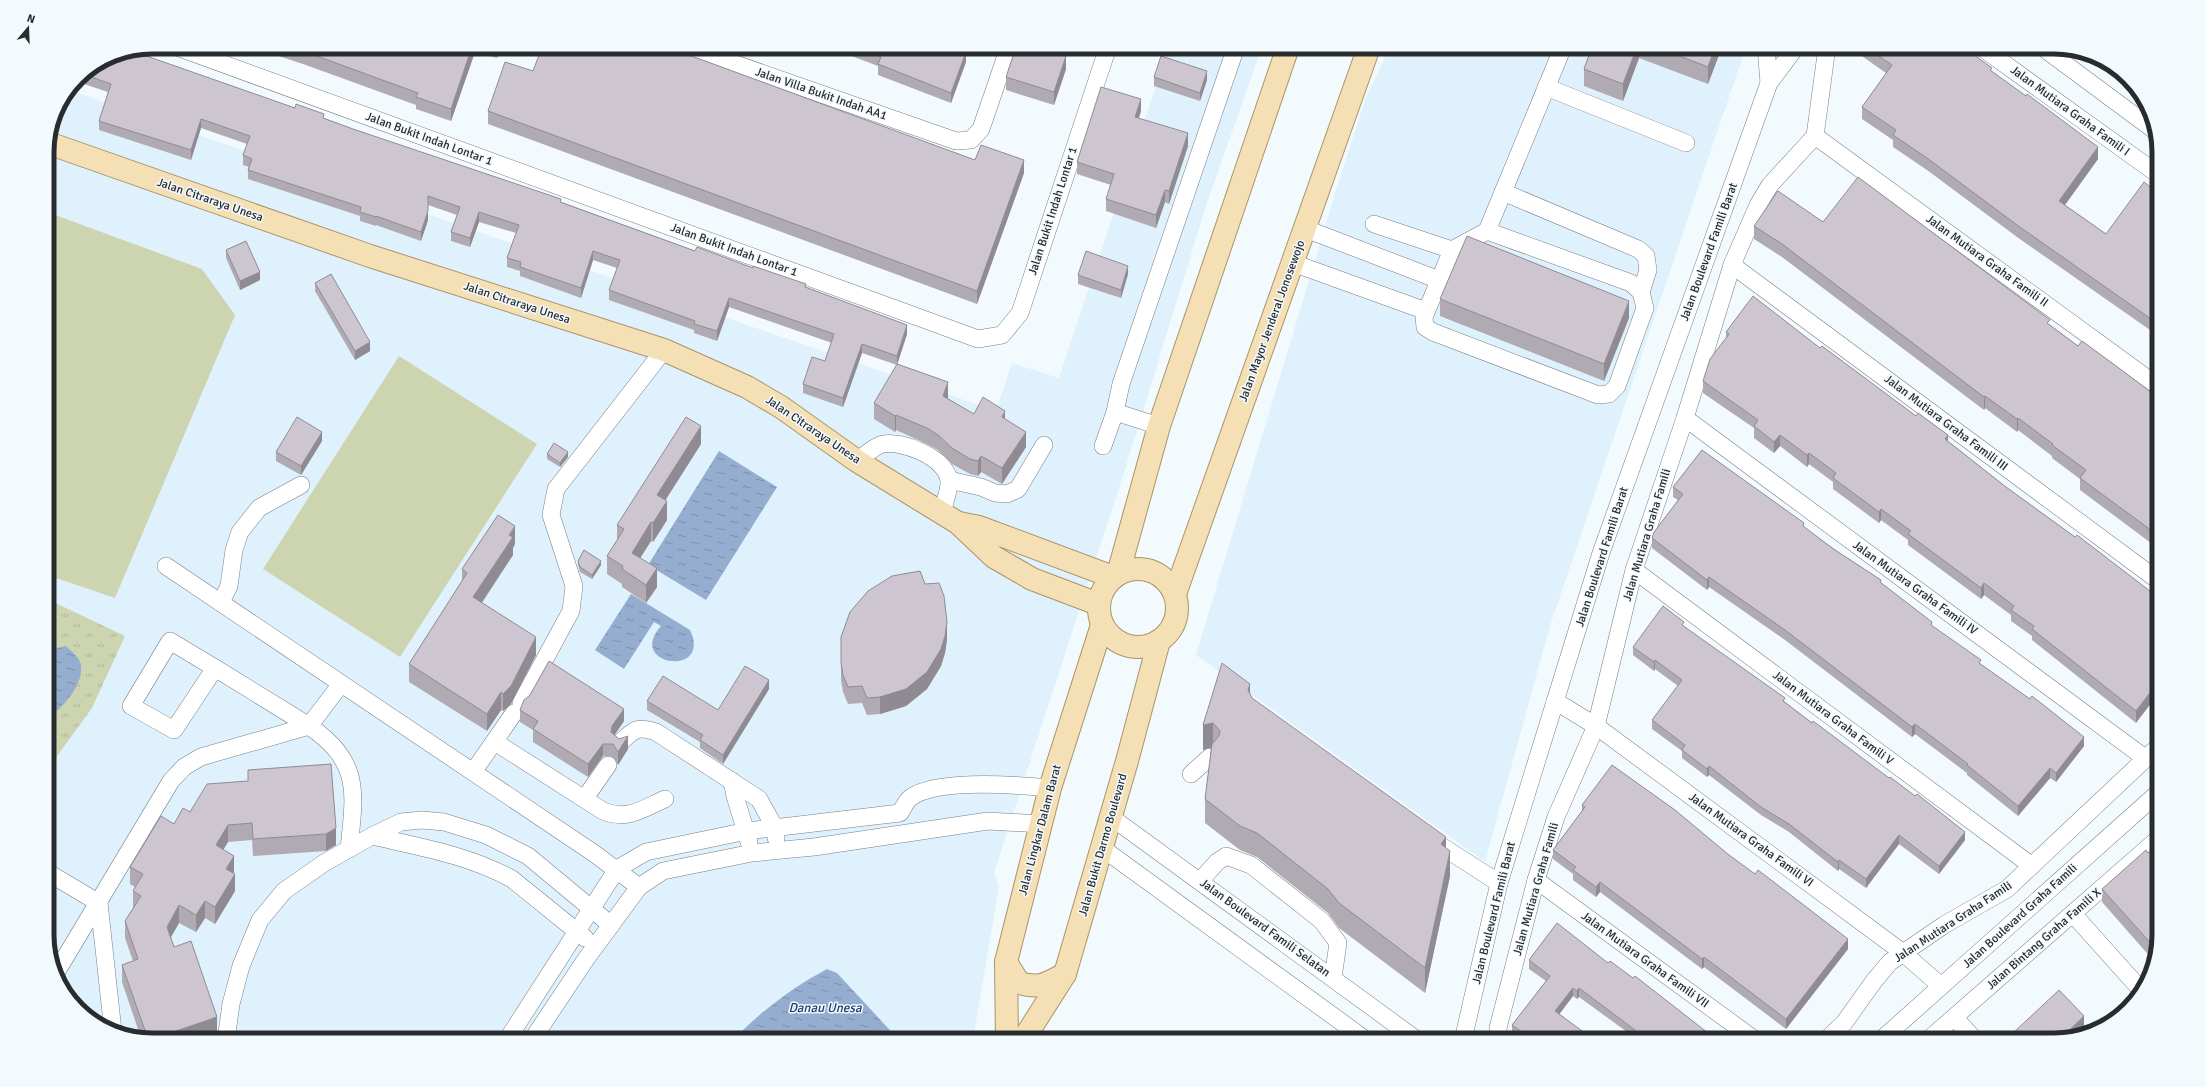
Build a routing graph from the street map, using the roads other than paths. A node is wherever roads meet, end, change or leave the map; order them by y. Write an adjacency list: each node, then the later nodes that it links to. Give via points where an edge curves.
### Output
1 (196, 54): 4 (street, Jalan Bukit Indah Lontar 1, via 978,339 1002,335 1020,313)
2 (707, 54): 3 (street, Jalan Villa Bukit Indah AA1, via 956,141 971,140 981,128)
3 (1007, 54)
4 (1106, 54)
5 (1234, 54): 33 (street, via 1121,384)
6 (1286, 54): 35 (main road)
7 (1367, 54): 23 (main road, Jalan Mayor Jenderal Jonosewojo)
8 (1560, 54): 15 (street)
9 (1767, 54): 14 (street, Jalan Boulevard Famili Barat)
10 (1791, 54): 14 (street, Jalan Boulevard Famili Barat)
11 (1826, 54): 17 (street)
12 (1990, 54): 20 (street, Jalan Mutiara Graha Famili I)
13 (2051, 54): 16 (street)
14 (1769, 83): 53 (street, Jalan Boulevard Famili Barat, via 1601,553)
15 (1546, 87): 18 (street); 21 (street)
16 (2148, 126)
17 (1815, 136): 27 (street, Jalan Mutiara Graha Famili, via 1770,185 1758,205); 32 (street, Jalan Mutiara Graha Famili II)
18 (1686, 143)
19 (54, 145): 31 (main road, Jalan Citraraya Unesa, via 370,256)
20 (2152, 170)
21 (1503, 192): 24 (street); 29 (street, via 1638,249 1646,256 1648,270)
22 (1374, 224): 25 (street)
23 (1306, 229): 26 (main road, Jalan Mayor Jenderal Jonosewojo); 28 (street)
24 (1487, 231): 25 (street); 29 (street, via 1631,283)
25 (1452, 250): 28 (street)
26 (1293, 263): 30 (street); 46 (main road, Jalan Mayor Jenderal Jonosewojo)
27 (1732, 265): 34 (street, Jalan Mutiara Graha Famili); 45 (street, Jalan Mutiara Graha Famili III)
28 (1439, 280): 30 (street)
29 (1641, 292): 30 (street, via 1645,308 1617,386 1609,394 1598,395 1433,332 1425,327)
30 (1426, 311)
31 (664, 350): 38 (main road, Jalan Citraraya Unesa, via 747,387 781,407); 56 (street, via 556,489 551,515 574,586 571,611 518,708)
32 (2152, 382)
33 (1115, 412): 35 (street); 37 (street)
34 (1685, 418): 43 (street, Jalan Mutiara Graha Famili); 60 (street, Jalan Mutiara Graha Famili IV)
35 (1159, 426): 44 (main road)
36 (1044, 445): 39 (street, via 1018,489 1007,494)
37 (1103, 446)
38 (857, 461): 39 (street, via 882,444 896,443 914,448 943,467); 41 (main road, Jalan Citraraya Unesa)
39 (949, 480): 41 (street)
40 (301, 484): 47 (street, via 259,508 240,532 234,550 229,586)
41 (950, 518): 44 (main road, Jalan Citraraya Unesa); 48 (main road, Jalan Citraraya Unesa, via 994,557)
42 (166, 566): 47 (street)
43 (1634, 570): 55 (street, Jalan Mutiara Graha Famili); 82 (street, Jalan Mutiara Graha Famili V)
44 (1116, 575): 46 (main road, via 1129,570 1151,571 1161,576); 48 (main road, Jalan Lingkar Dalam Barat, via 1101,594)
45 (2152, 576)
46 (1175, 594): 49 (main road, via 1177,604 1174,625)
47 (221, 602): 52 (street)
48 (1099, 624): 49 (main road, via 1110,636 1134,647 1147,646); 50 (main road, Jalan Citraraya Unesa); 65 (main road, Jalan Lingkar Dalam Barat)
49 (1159, 641): 50 (main road, Jalan Bukit Darmo Boulevard)
50 (1154, 662): 70 (main road, Jalan Bukit Darmo Boulevard)
51 (215, 668): 51 (street, via 174,730 131,706 170,641); 54 (street)
52 (341, 684): 54 (street); 62 (street)
53 (1555, 701): 55 (street, Jalan Mutiara Graha Famili VI); 87 (street, Jalan Boulevard Famili Barat)
54 (309, 726): 78 (street, via 328,740 344,760 351,779 354,800); 89 (street, via 201,757 184,767 172,781)
55 (1596, 726): 85 (street, Jalan Mutiara Graha Famili, via 1556,817); 95 (street, Jalan Mutiara Graha Famili VI)
56 (495, 742): 62 (street); 66 (street)
57 (621, 742): 64 (street, via 634,730 644,728 656,732)
58 (2152, 752): 60 (street, Jalan Mutiara Graha Famili)
59 (1210, 757): 63 (street)
60 (2145, 758): 82 (street, Jalan Mutiara Graha Famili)
61 (608, 765): 66 (street)
62 (472, 772): 83 (street)
63 (1191, 774)
64 (732, 781): 72 (street, via 759,799); 74 (street, via 734,796)
65 (1050, 788): 69 (street, via 992,783 923,791 909,798); 71 (main road, Jalan Lingkar Dalam Barat)
66 (585, 798): 68 (street, via 603,811 617,816 634,813)
67 (2152, 798): 100 (street, Jalan Boulevard Graha Famili)
68 (666, 799)
69 (900, 813): 72 (street); 75 (street)
70 (1111, 817): 79 (main road, Jalan Bukit Darmo Boulevard); 86 (street, Jalan Boulevard Famili Selatan)
71 (1042, 824): 75 (street, via 988,821); 96 (main road, Jalan Lingkar Dalam Barat)
72 (775, 828): 74 (street); 80 (street)
73 (1416, 829): 87 (street)
74 (747, 831): 81 (street); 83 (street, via 646,852)
75 (903, 834): 80 (street)
76 (372, 836): 78 (street); 90 (street, via 401,822 422,820 444,822 486,835 528,856); 93 (street, via 462,857 500,872)
77 (2152, 844): 91 (street, Jalan Bintang Graha Famili X)
78 (349, 848): 104 (street, via 284,891 260,920 241,966 231,1004)
79 (1102, 848): 98 (main road, Jalan Bukit Darmo Boulevard); 109 (street)
80 (777, 850): 81 (street)
81 (752, 853): 88 (street, via 663,871)
82 (2032, 866): 95 (street, Jalan Mutiara Graha Famili, via 2007,889 1986,903 1944,925)
83 (617, 869): 88 (street); 90 (street)
84 (54, 876): 89 (street)
85 (1536, 880): 112 (street, Jalan Mutiara Graha Famili); 113 (street, Jalan Mutiara Graha Famili VII)
86 (1200, 881): 99 (street, Jalan Boulevard Famili Selatan); 99 (street, via 1226,856 1251,865 1322,921 1338,943)
87 (1499, 883): 111 (street, Jalan Boulevard Famili Barat)
88 (639, 887): 92 (street)
89 (99, 903): 97 (street); 103 (street)
90 (591, 909): 92 (street); 93 (street)
91 (2073, 914): 101 (street); 102 (street, Jalan Bintang Graha Famili X)
92 (611, 925): 94 (street)
93 (576, 932): 94 (street); 105 (street)
94 (596, 946): 106 (street)
95 (1902, 952): 100 (street, Jalan Mutiara Graha Famili VI); 114 (street, Jalan Mutiara Graha Famili, via 1874,981 1844,1023)
96 (1006, 962): 98 (main road, via 1019,983 1033,988 1045,985); 107 (main road, Jalan Lingkar Dalam Barat)
97 (59, 967)
98 (1065, 974): 108 (main road, Jalan Bukit Darmo Boulevard)
99 (1333, 978): 110 (street, Jalan Boulevard Famili Selatan)
100 (1941, 986): 115 (street, Jalan Boulevard Graha Famili)
101 (2138, 986)
102 (1955, 1018): 116 (street, Jalan Bintang Graha Famili X); 117 (street)
103 (112, 1025)
104 (227, 1033)
105 (511, 1033)
106 (537, 1033)
107 (1007, 1033)
108 (1027, 1033)
109 (1356, 1033)
110 (1408, 1033)
111 (1466, 1033)
112 (1498, 1033)
113 (1745, 1033)
114 (1833, 1033)
115 (1889, 1033)
116 (1937, 1033)
117 (1969, 1033)

